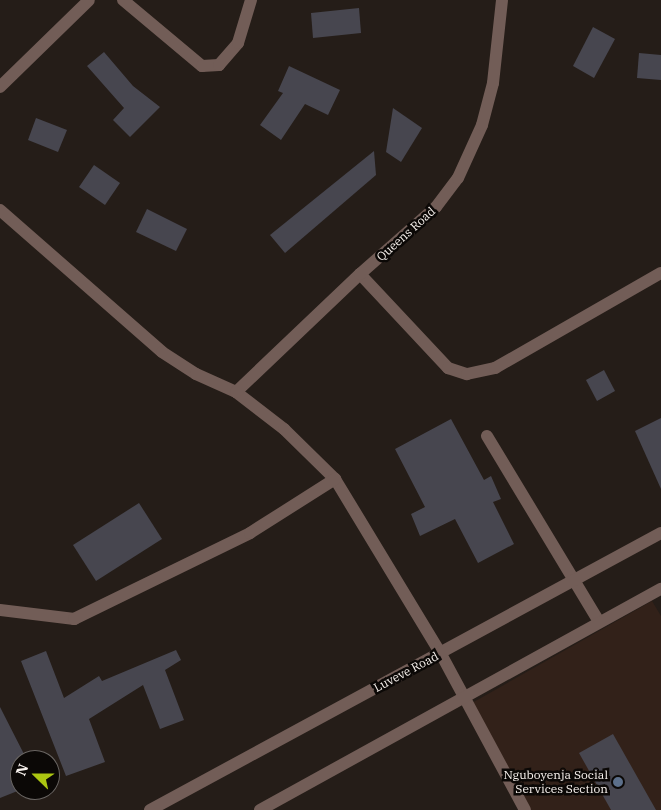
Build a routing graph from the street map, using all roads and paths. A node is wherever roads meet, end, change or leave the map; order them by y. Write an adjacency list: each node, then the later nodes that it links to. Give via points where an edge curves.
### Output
1 (89, 0): 5 (street)
2 (123, 0): 3 (street, via 202,66 219,65 238,43)
3 (251, 0)
4 (502, 0): 8 (street, Queens Road, via 493,83 482,125 458,178 436,208)
5 (0, 86)
6 (0, 210): 9 (street, via 162,352 196,374)
7 (661, 273): 8 (street, via 495,368 467,374 448,368)
8 (360, 274): 9 (street, Queens Road)
9 (236, 392): 11 (street, via 284,429)
10 (487, 436): 13 (street)
11 (335, 480): 15 (street, via 250,533 74,618); 17 (street)
12 (661, 533): 13 (street, Luveve Road)
13 (575, 578): 16 (street); 17 (street, Luveve Road)
14 (661, 589): 16 (street)
15 (0, 610)
16 (599, 622): 18 (street)
17 (440, 654): 18 (street); 19 (street, Luveve Road)
18 (462, 696): 20 (street); 21 (street)
19 (150, 810)
20 (260, 810)
21 (525, 810)

